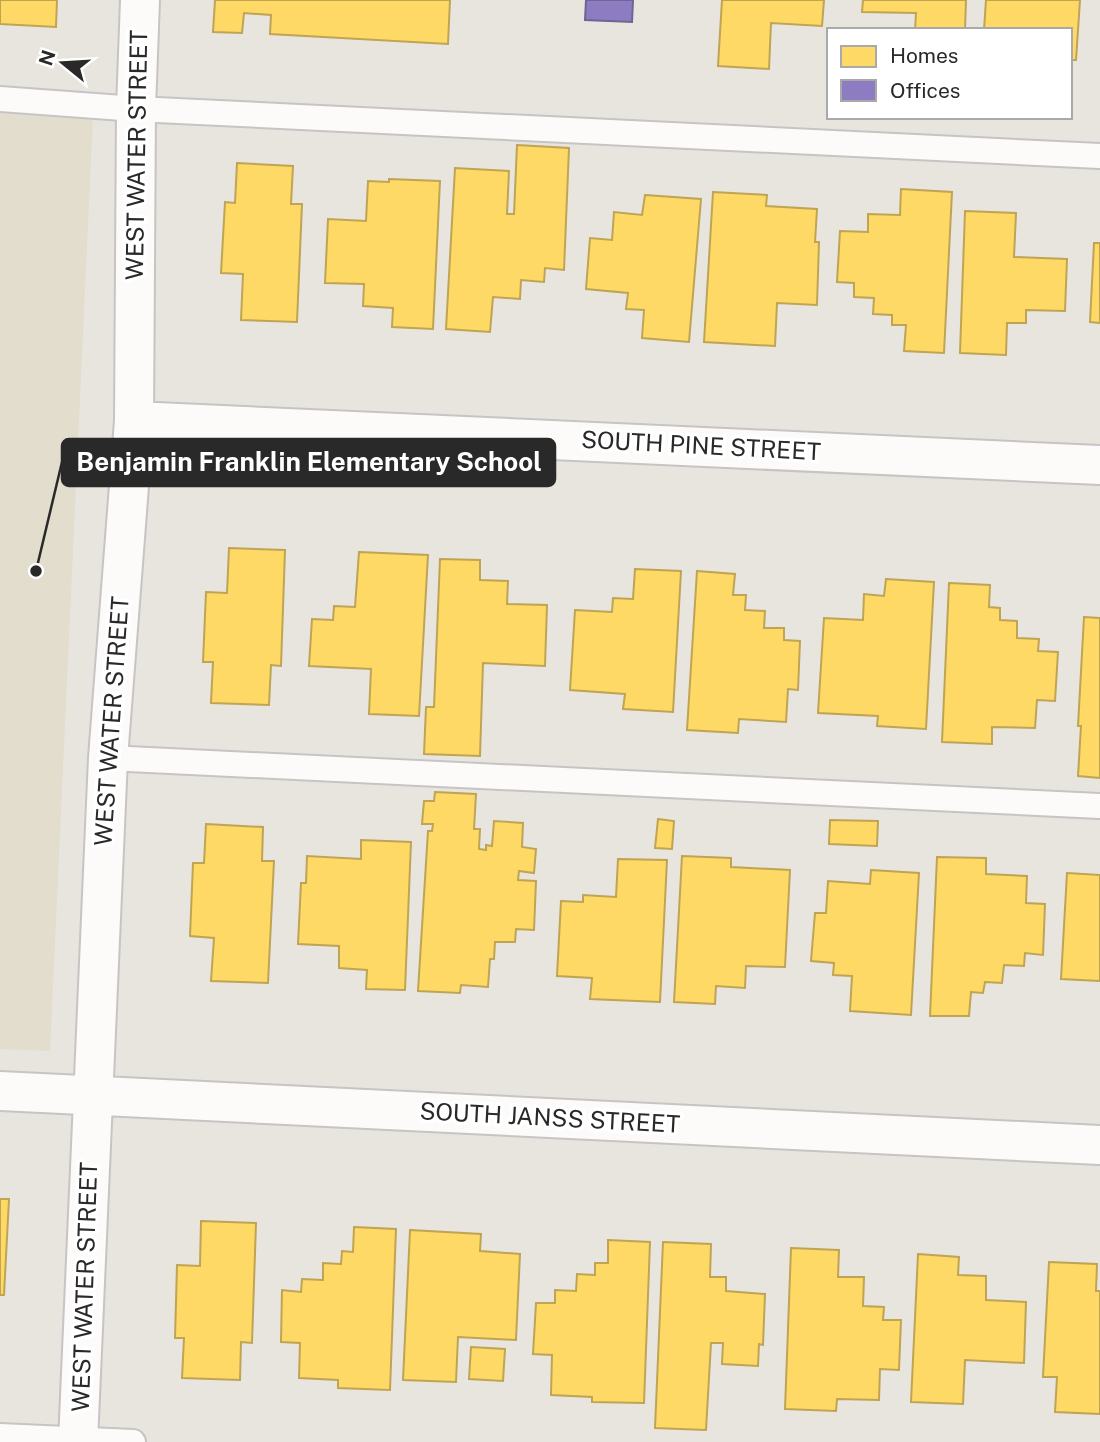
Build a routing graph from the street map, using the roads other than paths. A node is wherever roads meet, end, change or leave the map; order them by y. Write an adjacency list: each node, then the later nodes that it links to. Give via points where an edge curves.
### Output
1 (140, 0): 3 (street, WEST WATER STREET)
2 (0, 99): 3 (lane)
3 (136, 109): 4 (lane); 5 (street, WEST WATER STREET)
4 (1100, 156)
5 (134, 421): 6 (street, SOUTH PINE STREET); 7 (street, WEST WATER STREET)
6 (1100, 465)
7 (108, 758): 8 (lane); 10 (street, WEST WATER STREET)
8 (1100, 806)
9 (0, 1091): 10 (street, SOUTH JANSS STREET)
10 (93, 1095): 11 (street, SOUTH JANSS STREET); 13 (street, WEST WATER STREET)
11 (1100, 1145)
12 (0, 1436): 13 (lane)
13 (78, 1441): 14 (lane)
14 (133, 1442)

